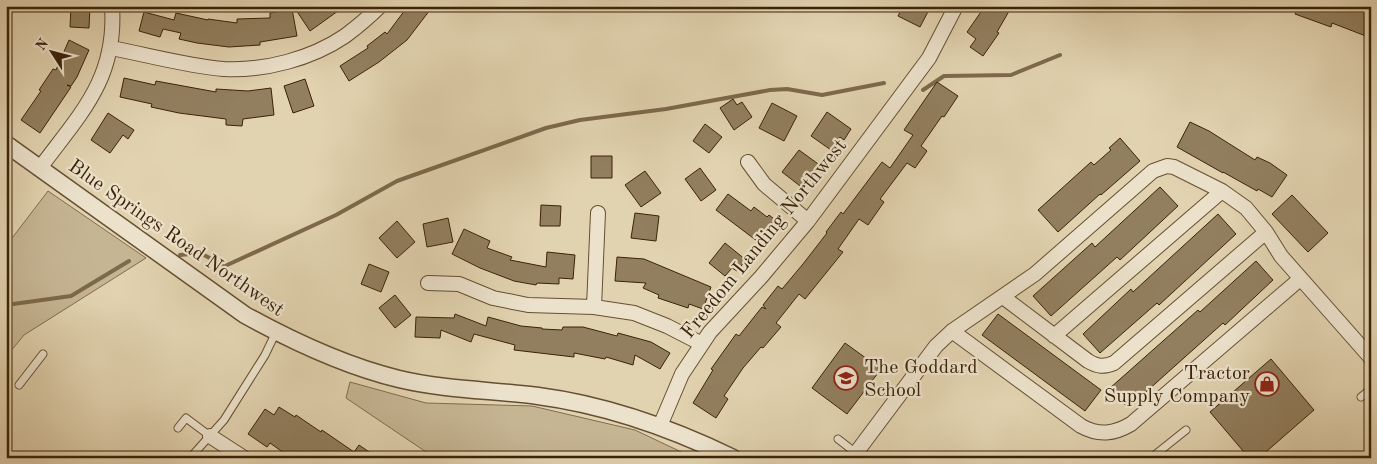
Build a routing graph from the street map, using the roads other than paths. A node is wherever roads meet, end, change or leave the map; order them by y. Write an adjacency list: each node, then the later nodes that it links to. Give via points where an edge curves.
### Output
1 (112, 6): 4 (street)
2 (380, 6): 4 (street, via 344,36 325,47 306,56 264,67 207,66)
3 (956, 6): 10 (street, Freedom Landing Northwest, via 929,58)
4 (111, 48): 7 (street, via 94,94)
5 (6, 144): 7 (street, Blue Springs Road Northwest)
6 (748, 162): 10 (street, via 764,184)
7 (40, 168): 17 (street, Blue Springs Road Northwest, via 221,299)
8 (1222, 191): 11 (street, via 1246,208); 14 (street, via 1174,167 1153,171 1035,274); 18 (street)
9 (598, 213): 15 (street)
10 (808, 221): 19 (street, Freedom Landing Northwest)
11 (1266, 232): 12 (street); 18 (street, via 1114,362 1096,366)
12 (1300, 279): 16 (street, via 1131,424 1109,433 1098,433 1080,426); 21 (street)
13 (428, 283): 15 (street, via 459,284 493,298 528,305)
14 (1003, 297): 16 (street); 18 (street)
15 (594, 307): 19 (street, via 651,318)
16 (952, 331): 30 (street, via 936,346)
17 (276, 332): 25 (street, Blue Springs Road Northwest, via 349,364 401,379 561,400 607,409); 28 (lane, via 224,420)
18 (1054, 336)
19 (702, 344): 25 (street, Freedom Landing Northwest, via 682,374)
20 (43, 354): 22 (lane)
21 (1371, 358)
22 (19, 385)
23 (1371, 389): 24 (lane)
24 (1361, 397)
25 (660, 426): 33 (street, Blue Springs Road Northwest)
26 (178, 428): 28 (lane, via 186,418)
27 (1186, 430): 35 (lane)
28 (210, 436): 31 (lane); 32 (street)
29 (838, 439): 30 (lane)
30 (856, 455): 34 (street)
31 (190, 458)
32 (244, 458)
33 (732, 458)
34 (842, 458)
35 (1151, 458)

